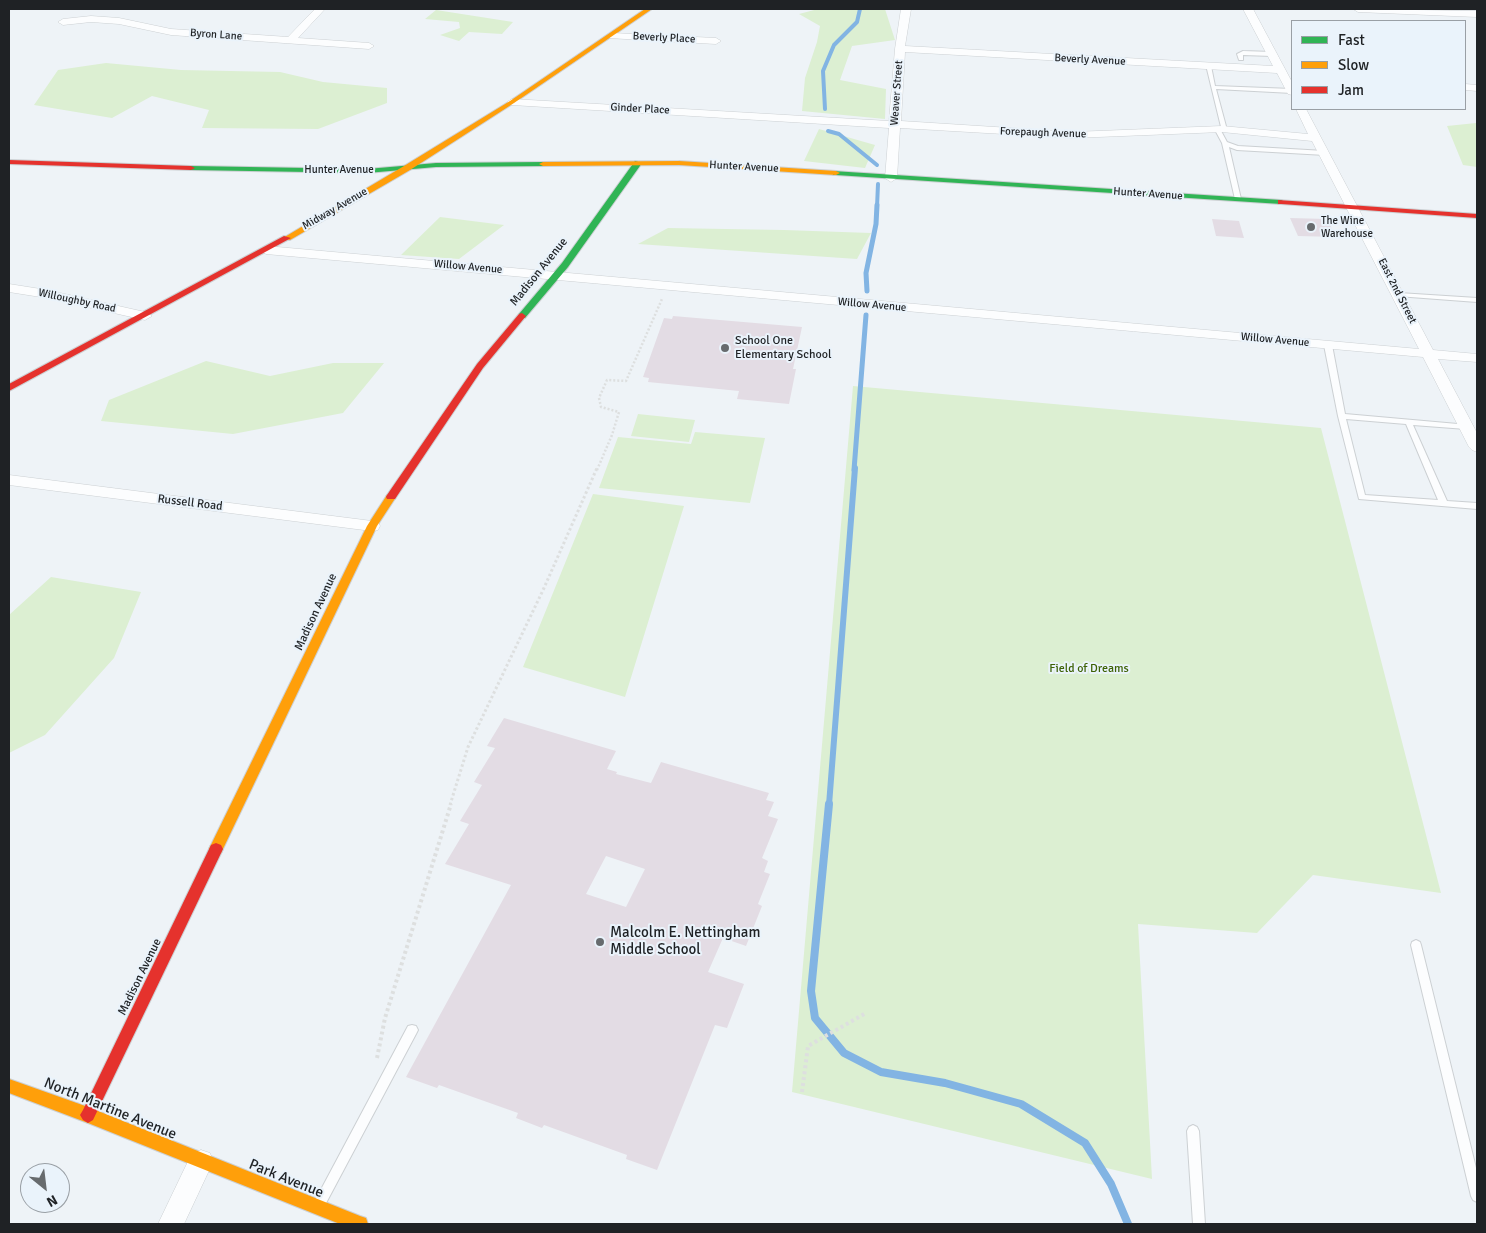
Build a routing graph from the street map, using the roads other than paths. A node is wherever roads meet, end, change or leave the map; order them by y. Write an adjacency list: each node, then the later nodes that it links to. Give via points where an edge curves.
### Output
1 (320, 9): 9 (street)
2 (649, 9): 8 (street, Midway Avenue)
3 (906, 9): 12 (street, Weaver Street)
4 (1248, 9): 13 (street)
5 (1358, 9): 6 (street)
6 (1477, 14)
7 (63, 22): 9 (street, Byron Lane, via 119,21 171,32)
8 (612, 36): 10 (street, Beverly Place); 20 (street, Midway Avenue)
9 (291, 40): 11 (street, Byron Lane)
10 (716, 41)
11 (369, 46)
12 (900, 49): 15 (street, Beverly Avenue); 23 (street, Weaver Street)
13 (1272, 54): 14 (lane, via 1243,53); 16 (street)
14 (1241, 58)
15 (1208, 66): 16 (street, Beverly Avenue); 17 (lane)
16 (1286, 76): 18 (street)
17 (1213, 88): 19 (lane); 24 (lane)
18 (1291, 88)
19 (1291, 91)
20 (512, 102): 22 (street, Ginder Place); 30 (street, Midway Avenue)
21 (1302, 110): 25 (street, East 2nd Street)
22 (769, 117): 23 (street, Forepaugh Avenue)
23 (894, 125): 24 (street, Forepaugh Avenue, via 1073,135); 31 (street, Weaver Street)
24 (1221, 130): 25 (street, Forepaugh Avenue); 26 (lane)
25 (1317, 138): 27 (street, East 2nd Street)
26 (1225, 143): 27 (lane, via 1237,148); 32 (lane)
27 (1325, 153): 33 (street, East 2nd Street)
28 (9, 162): 30 (street, Hunter Avenue, via 324,171)
29 (638, 163): 30 (street, Hunter Avenue, via 516,163); 31 (street, Hunter Avenue, via 747,166); 36 (street, Madison Avenue)
30 (407, 168): 35 (street, Midway Avenue)
31 (891, 178): 32 (street, Hunter Avenue)
32 (1238, 199): 33 (street, Hunter Avenue)
33 (1354, 206): 34 (street, Hunter Avenue); 38 (street, East 2nd Street)
34 (1477, 216)
35 (266, 250): 36 (street, Willow Avenue); 40 (street, Midway Avenue)
36 (556, 275): 41 (street, Willow Avenue); 52 (street, Madison Avenue, via 480,366)
37 (9, 288): 40 (street, Willoughby Road)
38 (1399, 295): 39 (lane); 42 (street, East 2nd Street)
39 (1477, 300)
40 (145, 316): 44 (street, Midway Avenue)
41 (1328, 345): 42 (street, Willow Avenue); 45 (lane)
42 (1429, 354): 43 (street, Willow Avenue); 47 (street, East 2nd Street)
43 (1477, 358)
44 (9, 388)
45 (1342, 416): 46 (lane); 50 (lane, via 1362,497)
46 (1408, 421): 47 (lane); 50 (lane)
47 (1466, 427): 48 (street, East 2nd Street)
48 (1477, 447)
49 (9, 480): 52 (street, Russell Road)
50 (1444, 504): 51 (lane)
51 (1477, 506)
52 (372, 526): 56 (street, Madison Avenue)
53 (1416, 945): 59 (lane)
54 (412, 1030): 60 (lane)
55 (9, 1086): 56 (street, North Martine Avenue)
56 (88, 1115): 58 (street, North Martine Avenue)
57 (1193, 1131): 63 (lane)
58 (201, 1162): 60 (street, Park Avenue); 61 (street)
59 (1477, 1196)
60 (317, 1208): 62 (street, Park Avenue)
61 (171, 1224)
62 (360, 1224)
63 (1199, 1224)

